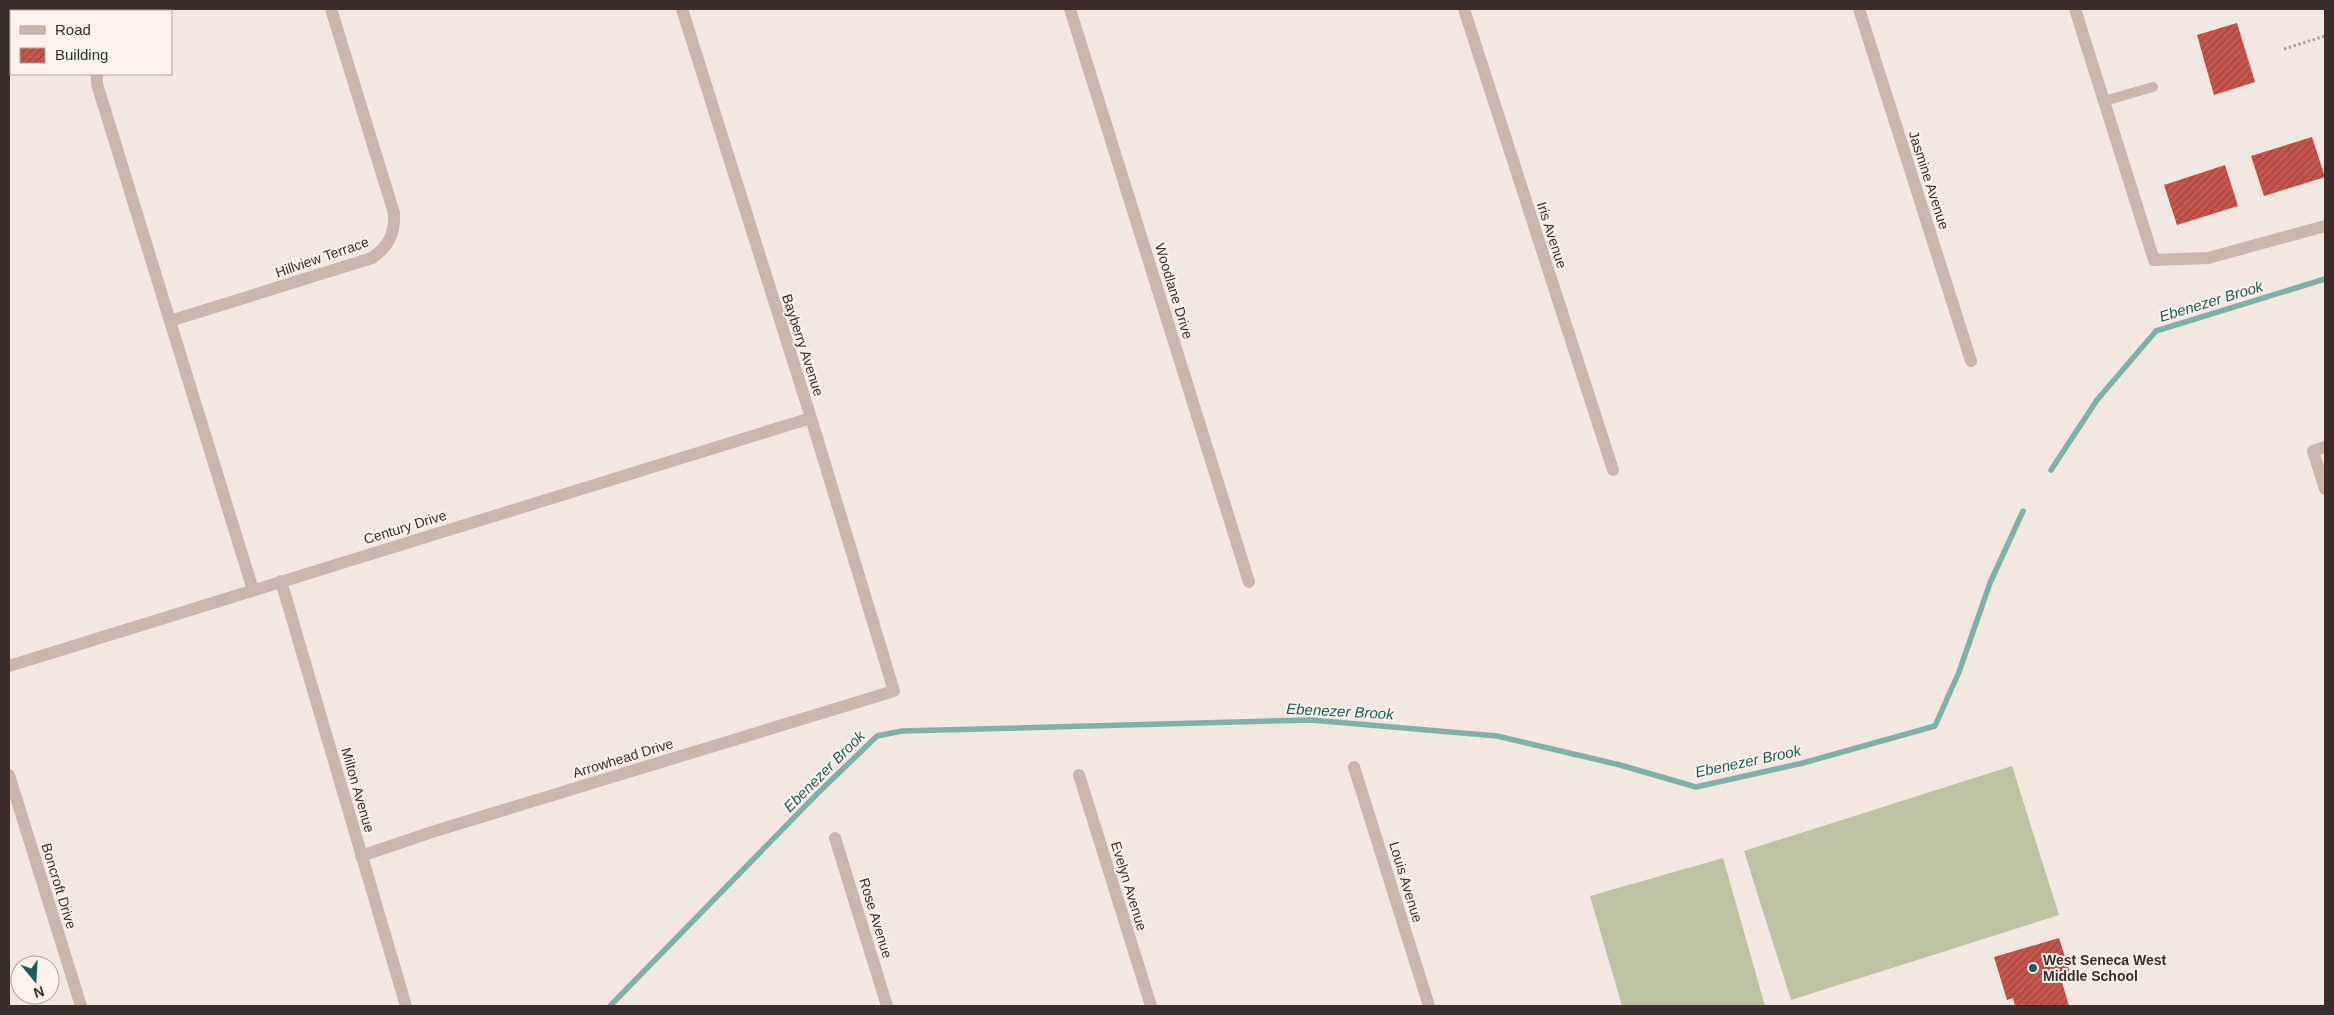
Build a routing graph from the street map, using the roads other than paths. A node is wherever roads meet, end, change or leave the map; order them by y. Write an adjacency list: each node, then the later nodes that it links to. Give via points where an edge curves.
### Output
1 (331, 9): 11 (street, Hillview Terrace, via 394,213 391,239 384,250 372,258)
2 (682, 9): 13 (street, Bayberry Avenue)
3 (1070, 9): 18 (street, Woodlane Drive)
4 (1464, 9): 15 (street, Iris Avenue)
5 (1858, 9): 12 (street, Jasmine Avenue)
6 (2075, 9): 9 (street)
7 (96, 75): 11 (street)
8 (2153, 87): 9 (lane)
9 (2104, 101): 10 (street, via 2154,260 2208,258)
10 (2325, 226)
11 (170, 321): 19 (street)
12 (1971, 361)
13 (810, 418): 17 (street, Century Drive); 21 (street, Bayberry Avenue)
14 (2325, 447): 16 (street, via 2313,451)
15 (1613, 470)
16 (2325, 489)
17 (281, 582): 19 (street, Century Drive); 26 (street, Milton Avenue)
18 (1249, 582)
19 (253, 590): 20 (street, Century Drive)
20 (9, 666)
21 (894, 691): 26 (street, Arrowhead Drive, via 435,830)
22 (1354, 767): 31 (street, Louis Avenue)
23 (9, 775): 27 (street, Boncroft Drive)
24 (1079, 775): 30 (street, Evelyn Avenue)
25 (835, 838): 29 (street, Rose Avenue)
26 (361, 856): 28 (street, Milton Avenue)
27 (81, 1006)
28 (406, 1006)
29 (887, 1006)
30 (1151, 1006)
31 (1429, 1006)

